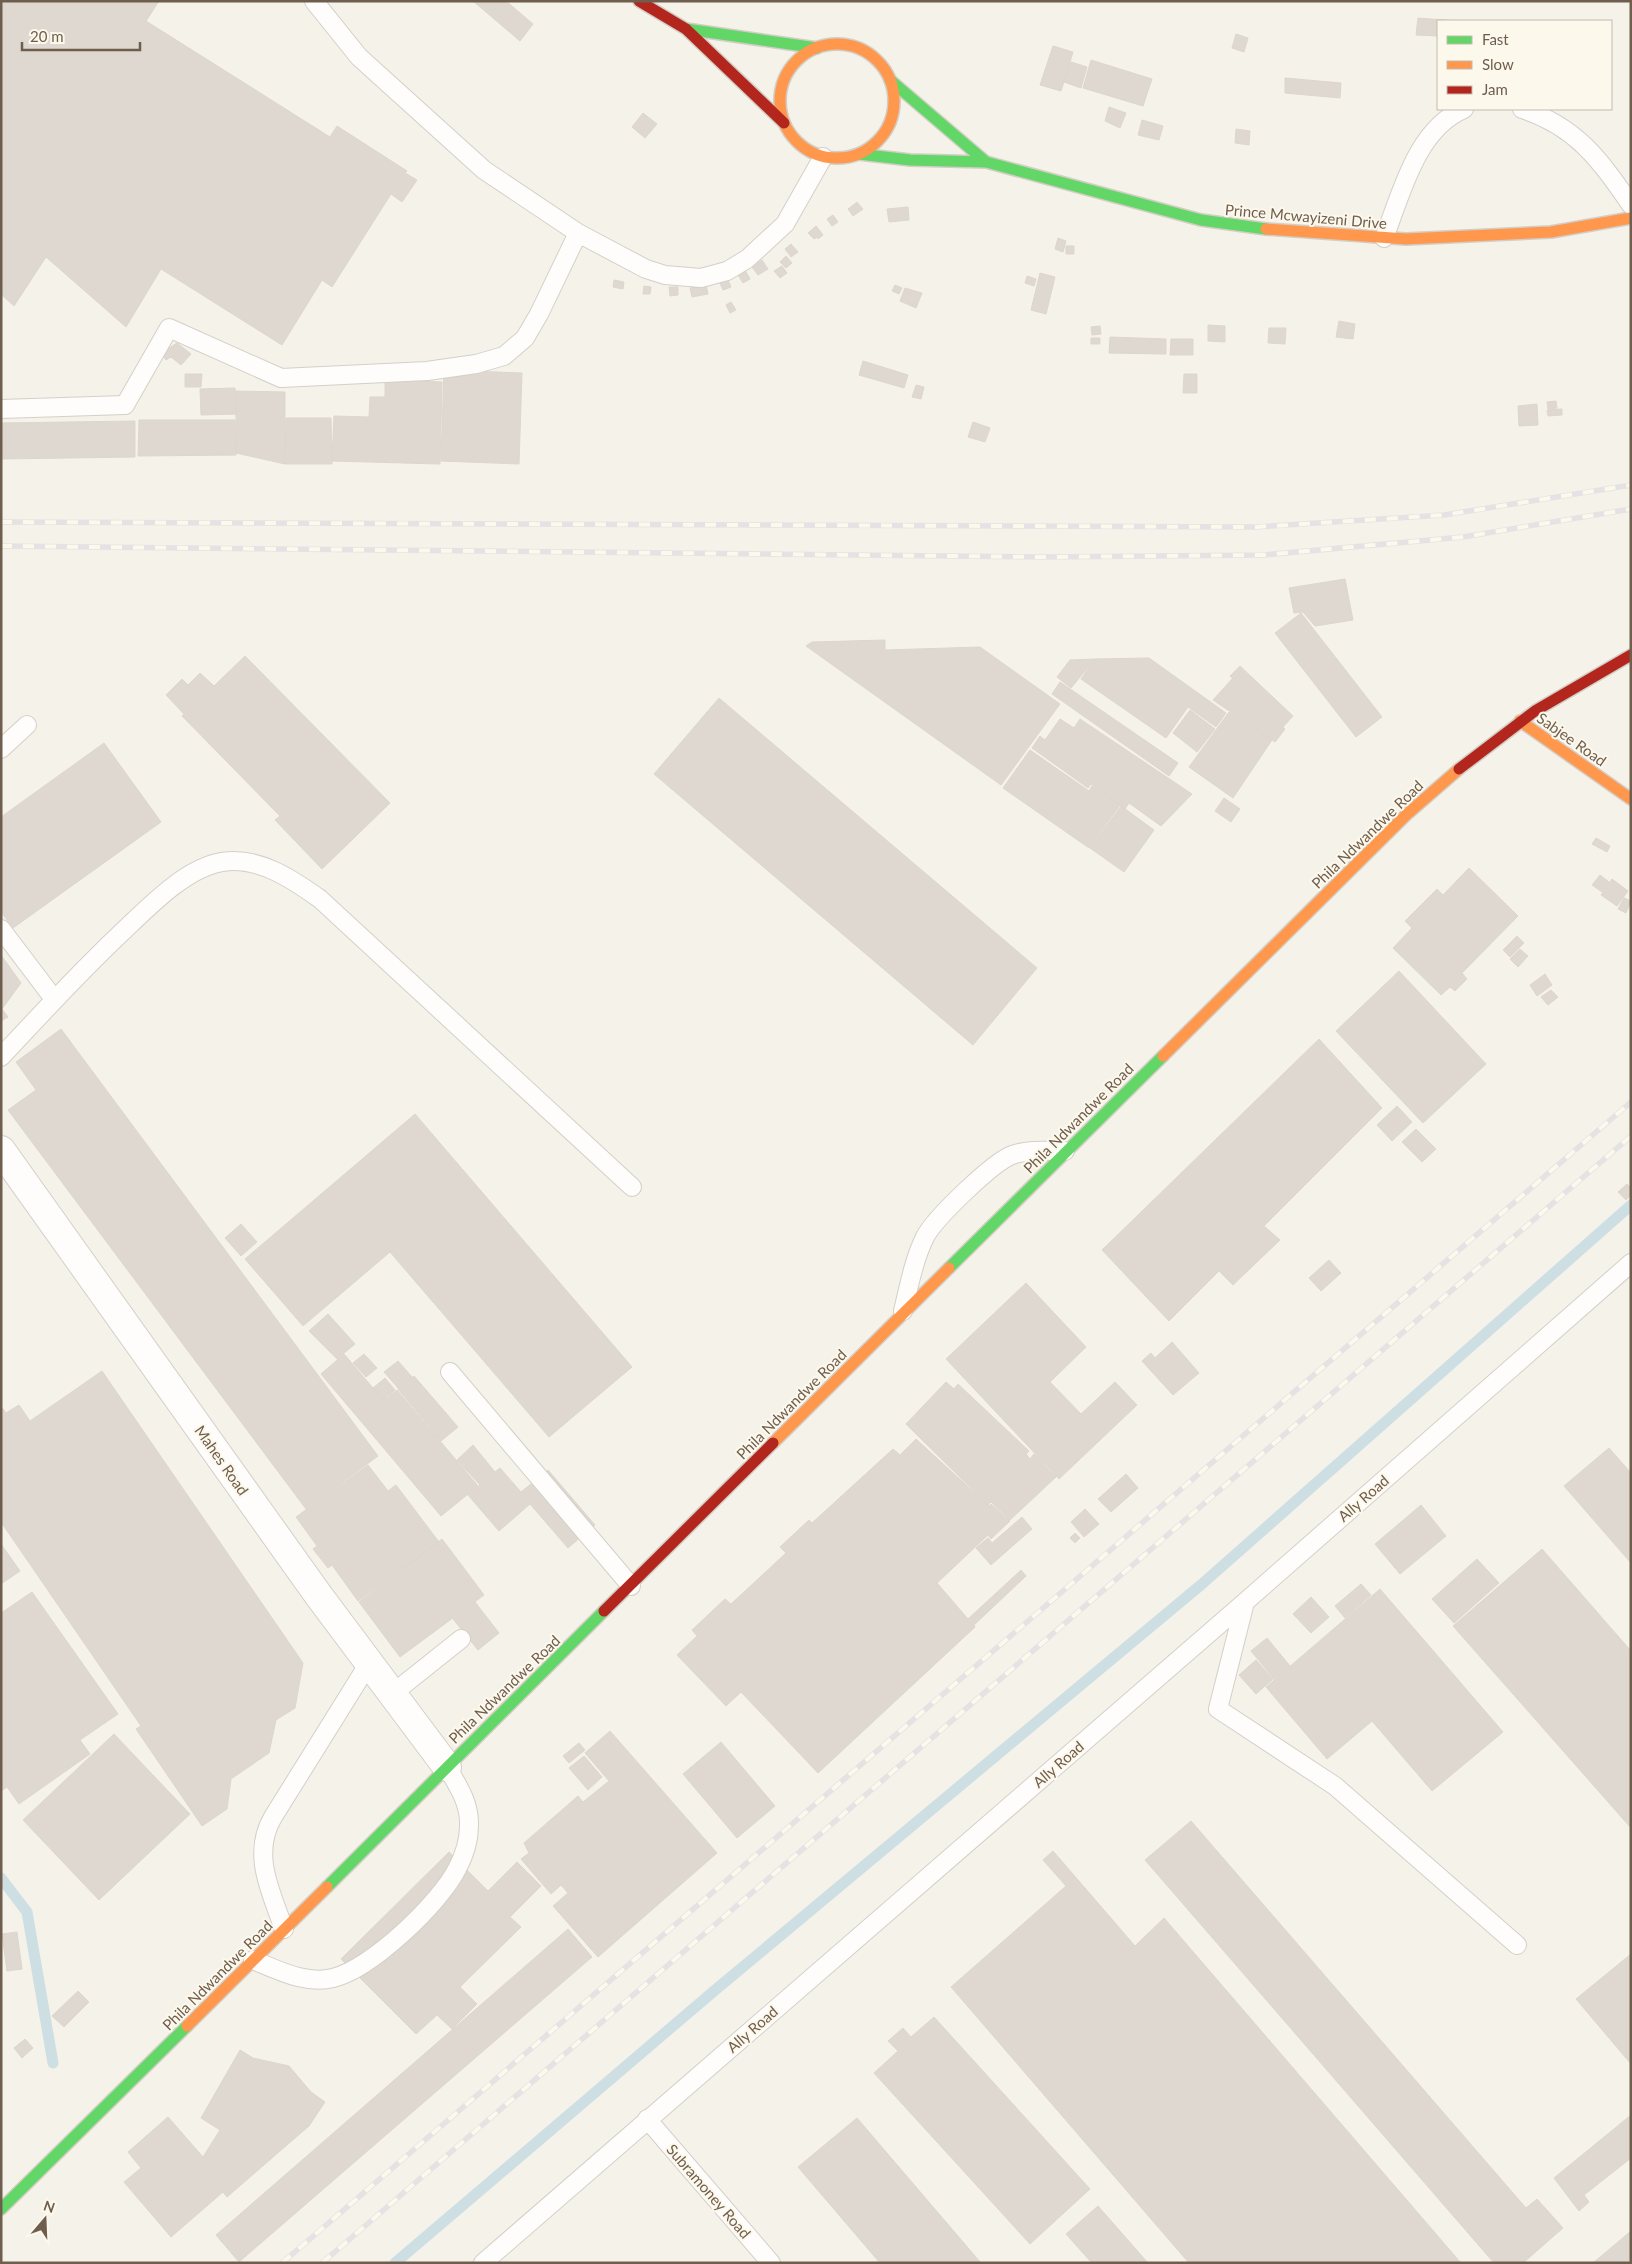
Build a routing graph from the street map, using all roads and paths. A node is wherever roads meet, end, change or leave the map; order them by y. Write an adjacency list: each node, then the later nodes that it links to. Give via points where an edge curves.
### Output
1 (314, 1): 14 (lane, via 359,57 484,170)
2 (640, 1): 3 (street)
3 (686, 29): 4 (street); 8 (street)
4 (816, 48): 5 (street, via 833,44 851,46 881,64); 8 (street, via 788,71 781,87 780,105)
5 (890, 80): 9 (street, via 894,97 889,123 874,144); 11 (street, Prince Mcwayizeni Drive)
6 (1462, 110): 15 (lane, via 1437,128 1420,153)
7 (1526, 110): 12 (lane, via 1562,126 1584,143)
8 (784, 122): 10 (street, via 793,138 807,150)
9 (858, 154): 10 (street, via 841,158); 11 (street, Prince Mcwayizeni Drive, via 910,160)
10 (823, 157): 14 (lane, via 785,224 748,259 726,271 700,278 664,275)
11 (986, 162): 15 (street, Prince Mcwayizeni Drive, via 1201,220)
12 (1631, 205)
13 (1631, 218): 15 (street, Prince Mcwayizeni Drive, via 1551,232 1406,240)
14 (578, 233): 16 (lane, via 540,314 525,338 504,356 427,370 282,378 169,328 125,405)
15 (1384, 238)
16 (1, 408)
17 (1631, 655): 18 (street, Phila Ndwandwe Road, via 1575,685)
18 (1520, 721): 21 (street, Sabjee Road); 26 (street, Phila Ndwandwe Road, via 1465,763 1406,815)
19 (27, 724): 20 (lane)
20 (1, 749)
21 (1631, 798)
22 (1, 929): 23 (lane)
23 (54, 999): 24 (lane); 27 (lane, via 155,901 181,882 205,867 222,862 242,861 256,865 296,882 320,899)
24 (1, 1057)
25 (1, 1150): 34 (street, Mahes Road)
26 (1065, 1151): 29 (street, Phila Ndwandwe Road); 29 (lane, via 1026,1153 1004,1159 939,1218 921,1246)
27 (632, 1187)
28 (1631, 1263): 32 (lane, Ally Road)
29 (902, 1314): 31 (street, Phila Ndwandwe Road)
30 (450, 1372): 31 (lane)
31 (632, 1586): 36 (street, Phila Ndwandwe Road)
32 (1245, 1602): 38 (lane, via 1218,1709 1335,1786); 40 (lane, Ally Road)
33 (461, 1639): 35 (lane)
34 (369, 1663): 35 (street, Mahes Road); 37 (lane, via 273,1817 263,1839 264,1868)
35 (392, 1694): 36 (street, Mahes Road)
36 (447, 1767): 37 (street, Phila Ndwandwe Road); 39 (lane, via 466,1800 470,1825 467,1847 453,1876 410,1924 372,1958 333,1978 293,1976)
37 (284, 1929): 39 (street, Phila Ndwandwe Road)
38 (1517, 1945)
39 (253, 1960): 41 (street, Phila Ndwandwe Road)
40 (647, 2120): 42 (lane, Ally Road); 43 (lane, Subramoney Road)
41 (1, 2209)
42 (482, 2263)
43 (771, 2263)

